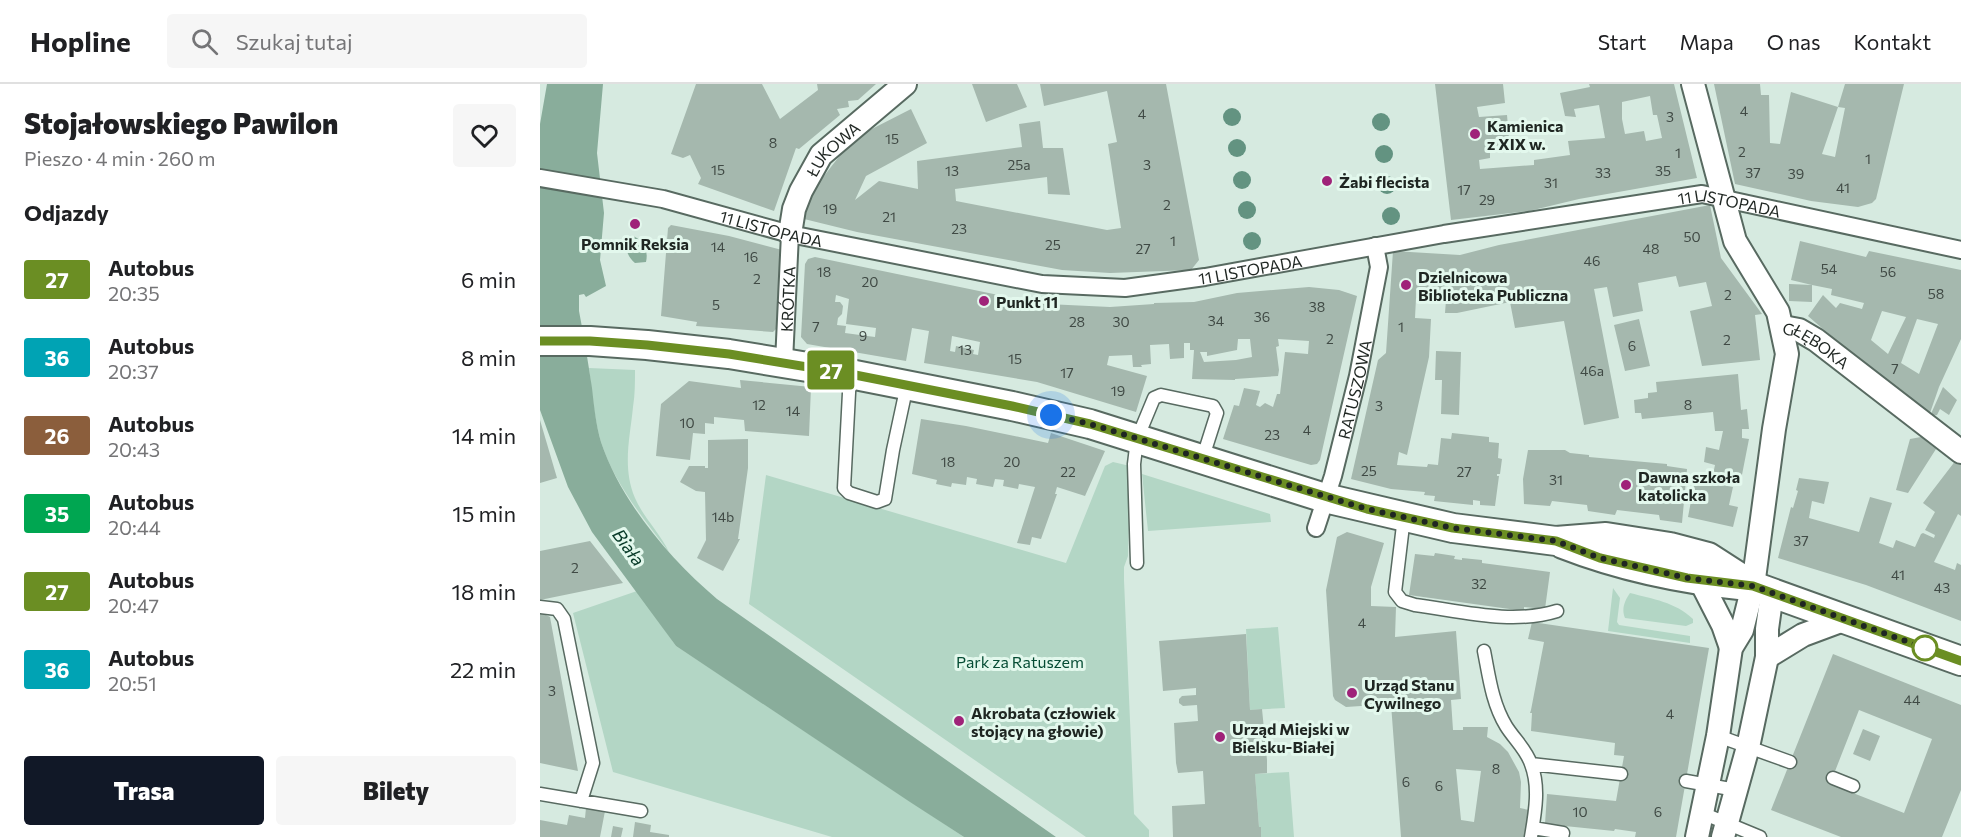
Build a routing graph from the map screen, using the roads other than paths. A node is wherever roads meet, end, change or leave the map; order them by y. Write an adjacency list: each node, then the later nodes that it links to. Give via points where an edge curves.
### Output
1 (905, 84): 5 (street, ŁUKOWA, via 821,155 801,191)
2 (1693, 84): 4 (street, GŁĘBOKA)
3 (540, 178): 5 (street, 11 LISTOPADA, via 663,200)
4 (1723, 197): 6 (street, 11 LISTOPADA, via 1702,194); 7 (street, 11 LISTOPADA); 8 (street, GŁĘBOKA, via 1735,241)
5 (790, 234): 6 (street, 11 LISTOPADA, via 1042,284 1125,288); 10 (street, KRÓTKA)
6 (1375, 246): 16 (street, RATUSZOWA, via 1378,267 1358,376)
7 (1961, 250)
8 (1783, 327): 14 (street, GŁĘBOKA, via 1799,330 1816,340); 22 (street, via 1787,354 1774,429)
9 (540, 341): 10 (street, via 647,345)
10 (784, 362): 11 (street)
11 (850, 374): 12 (street); 12 (lane, via 844,488 877,502 885,499)
12 (907, 385): 13 (street, via 1090,424)
13 (1137, 439): 15 (street); 15 (lane, via 1154,398 1161,395 1213,406 1217,413); 20 (lane)
14 (1961, 452)
15 (1202, 460): 16 (street)
16 (1325, 498): 17 (street); 18 (street, RATUSZOWA)
17 (1404, 517): 19 (street, via 1453,528); 24 (lane, via 1395,592 1402,601 1512,618)
18 (1316, 528)
19 (1556, 541): 21 (street, via 1600,558); 22 (street, via 1606,537 1708,557)
20 (1137, 563)
21 (1701, 582): 22 (street); 26 (street)
22 (1762, 590): 25 (street); 26 (street); 28 (street)
23 (540, 607): 40 (lane, via 557,609 564,620 593,763)
24 (1557, 611)
25 (1846, 620): 28 (street, via 1803,634); 29 (street)
26 (1731, 648): 30 (street)
27 (1484, 651): 33 (lane, via 1498,710)
28 (1767, 657): 31 (street)
29 (1961, 661)
30 (1718, 736): 31 (lane); 36 (street)
31 (1748, 747): 32 (lane); 38 (street)
32 (1790, 762)
33 (1531, 764): 34 (lane); 44 (lane, via 1536,787)
34 (1621, 774)
35 (1833, 778): 37 (lane)
36 (1697, 782): 38 (lane); 42 (street)
37 (1853, 786)
38 (1736, 790): 43 (street)
39 (540, 794): 40 (lane)
40 (581, 801): 41 (lane)
41 (641, 811)
42 (1702, 813): 43 (lane); 46 (street)
43 (1725, 830): 47 (lane)
44 (1532, 833): 45 (lane, via 1563,833)
45 (1562, 837)
46 (1697, 837)
47 (1760, 837)

